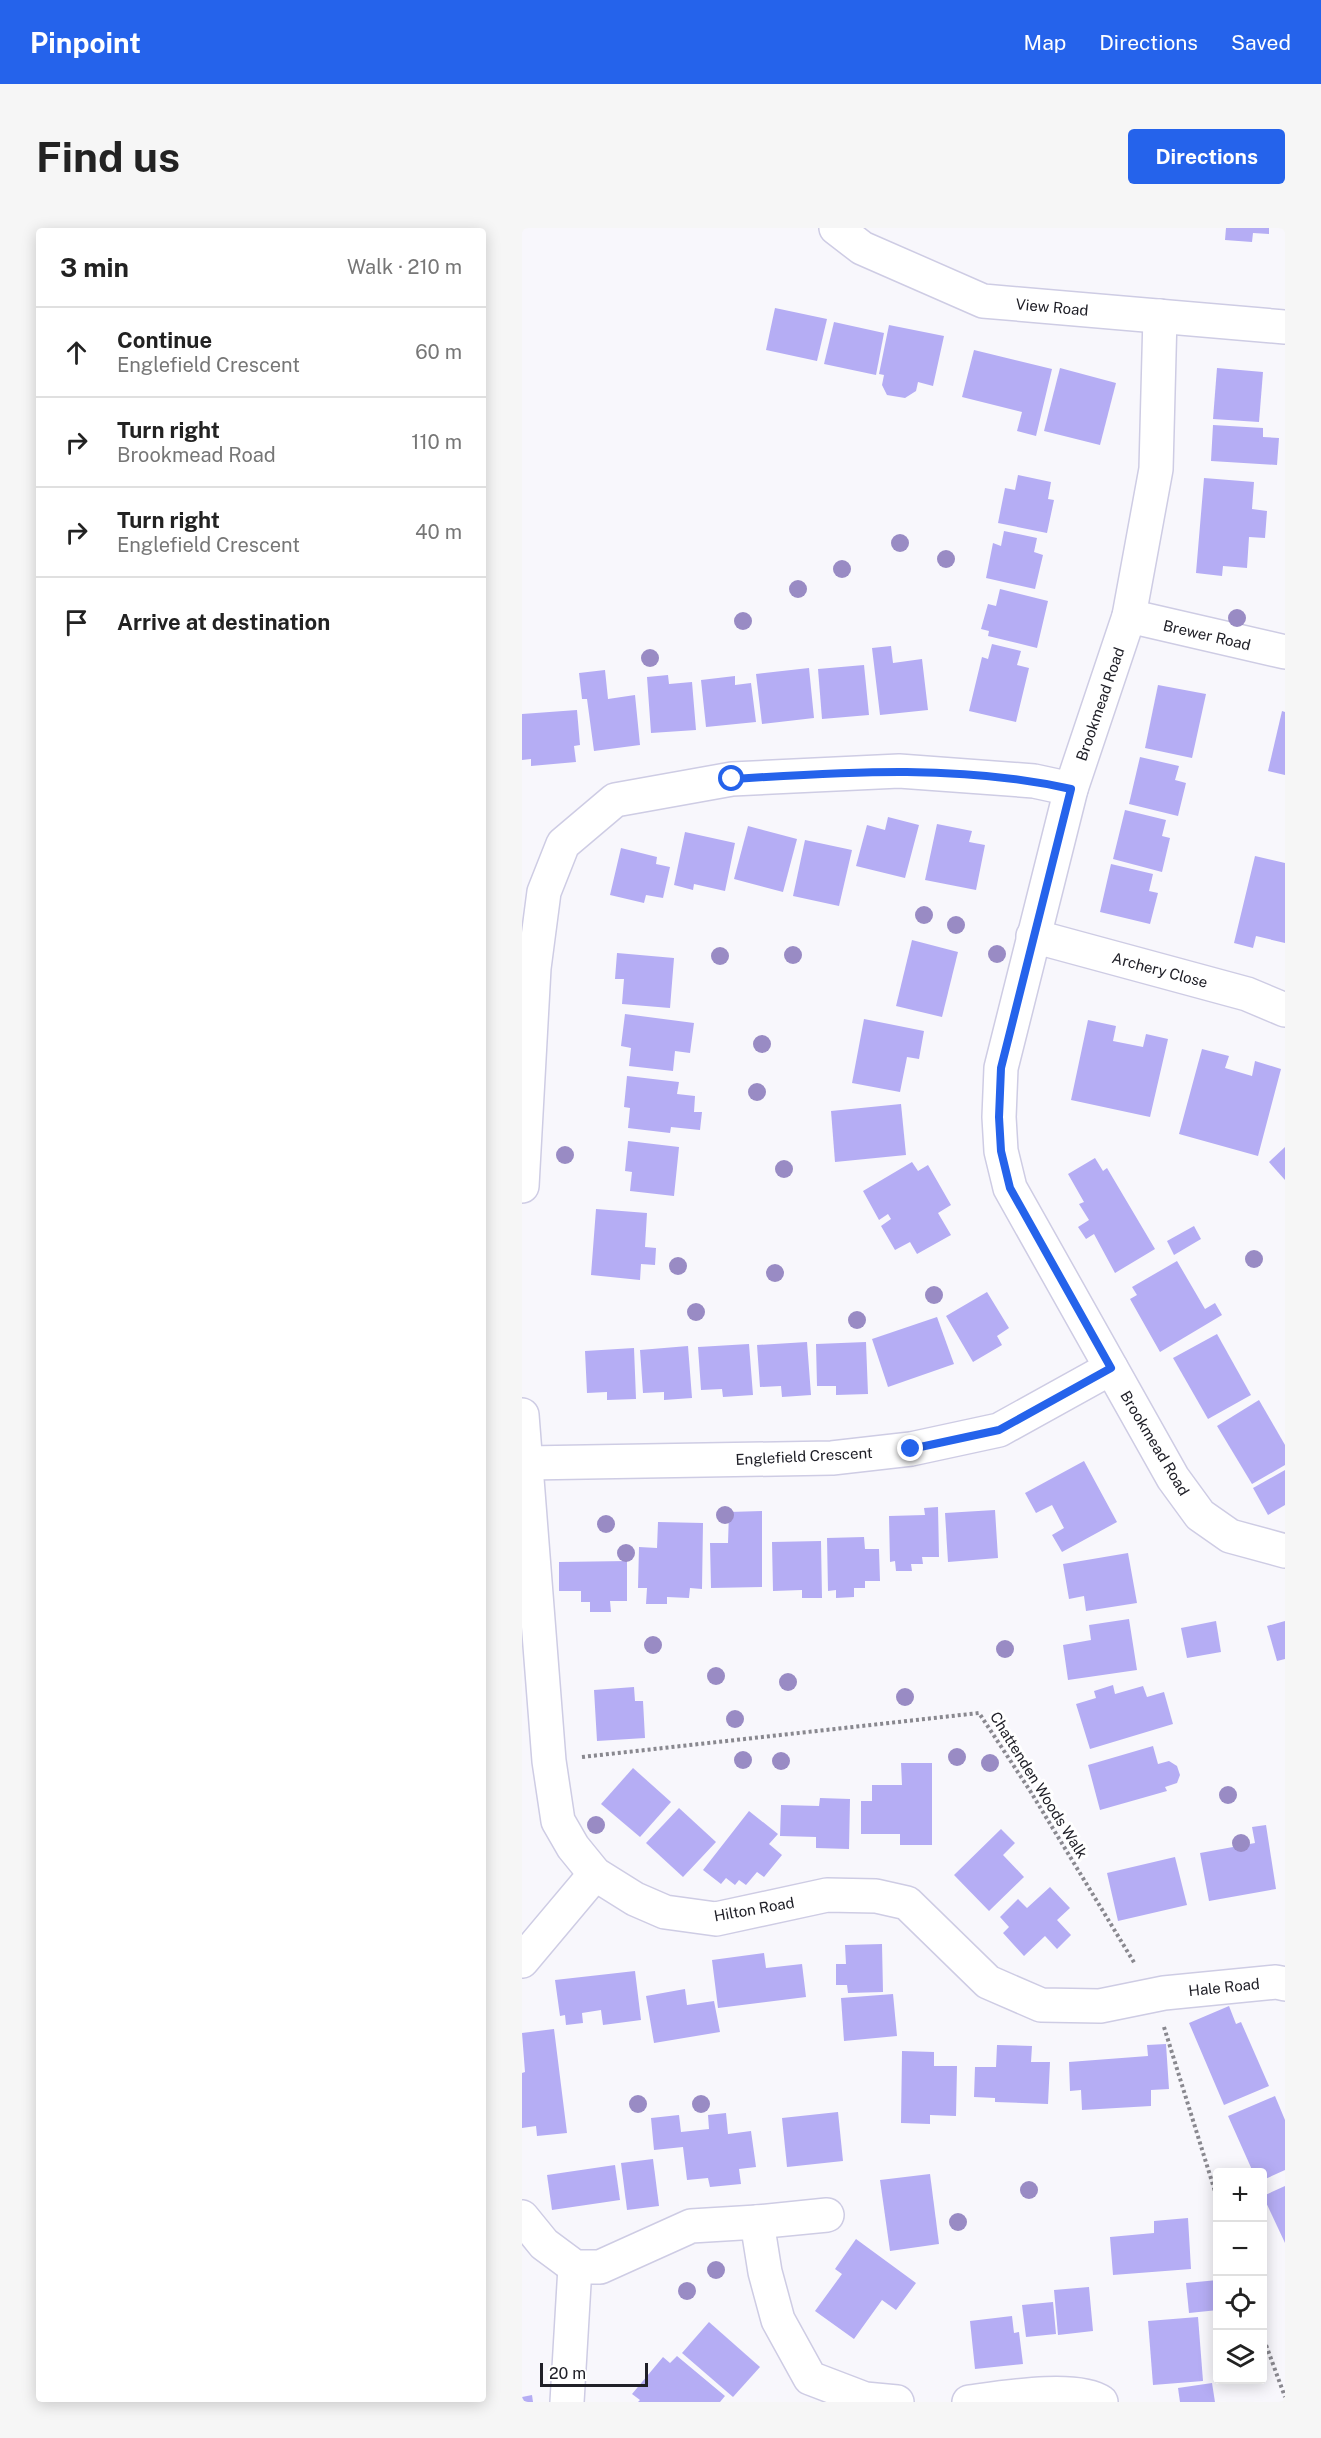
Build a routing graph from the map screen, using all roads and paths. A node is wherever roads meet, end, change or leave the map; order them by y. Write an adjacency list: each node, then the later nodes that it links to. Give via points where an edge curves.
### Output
1 (836, 228): 2 (street, View Road, via 862,248 983,301)
2 (1160, 316): 3 (street, View Road); 4 (street, Brookmead Road, via 1156,469)
3 (1285, 327)
4 (1129, 616): 5 (street, Brewer Road); 6 (street, Brookmead Road)
5 (1285, 652)
6 (1071, 789): 7 (street, Brookmead Road); 9 (street, via 1034,781 899,771 732,779 615,800 563,844 544,892 534,968)
7 (1034, 936): 8 (street, Archery Close, via 1247,994); 10 (street, Brookmead Road, via 1001,1068 1001,1151 1010,1188)
8 (1285, 1010)
9 (522, 1186)
10 (1111, 1368): 12 (street, Englefield Crescent, via 999,1430 911,1449 832,1458); 13 (street, Brookmead Road, via 1173,1478 1200,1515 1230,1536)
11 (522, 1415): 12 (street)
12 (527, 1463): 14 (street, Hilton Road)
13 (1285, 1551)
14 (549, 1761): 15 (street, Hilton Road, via 558,1821); 18 (path, Chattenden Woods Walk, via 979,1713)
15 (596, 1874): 16 (street); 18 (street, Hilton Road, via 635,1899 665,1912 716,1919 826,1895 876,1896 907,1903 988,1982 1041,2005 1100,2006)
16 (522, 1961)
17 (1285, 1984): 18 (street, Hale Road)
18 (1159, 1994): 19 (path, Chattenden Woods Walk)
19 (1213, 2183)
20 (827, 2215): 22 (street)
21 (522, 2217): 23 (street, via 544,2244)
22 (757, 2222): 23 (street, via 692,2226 600,2267); 27 (street, via 778,2320 810,2378 865,2399)
23 (575, 2267): 26 (street)
24 (1267, 2345): 25 (path)
25 (1285, 2397)
26 (567, 2402)
27 (897, 2402)
28 (969, 2402): 29 (street, via 1043,2394 1093,2396)
29 (1101, 2402)

